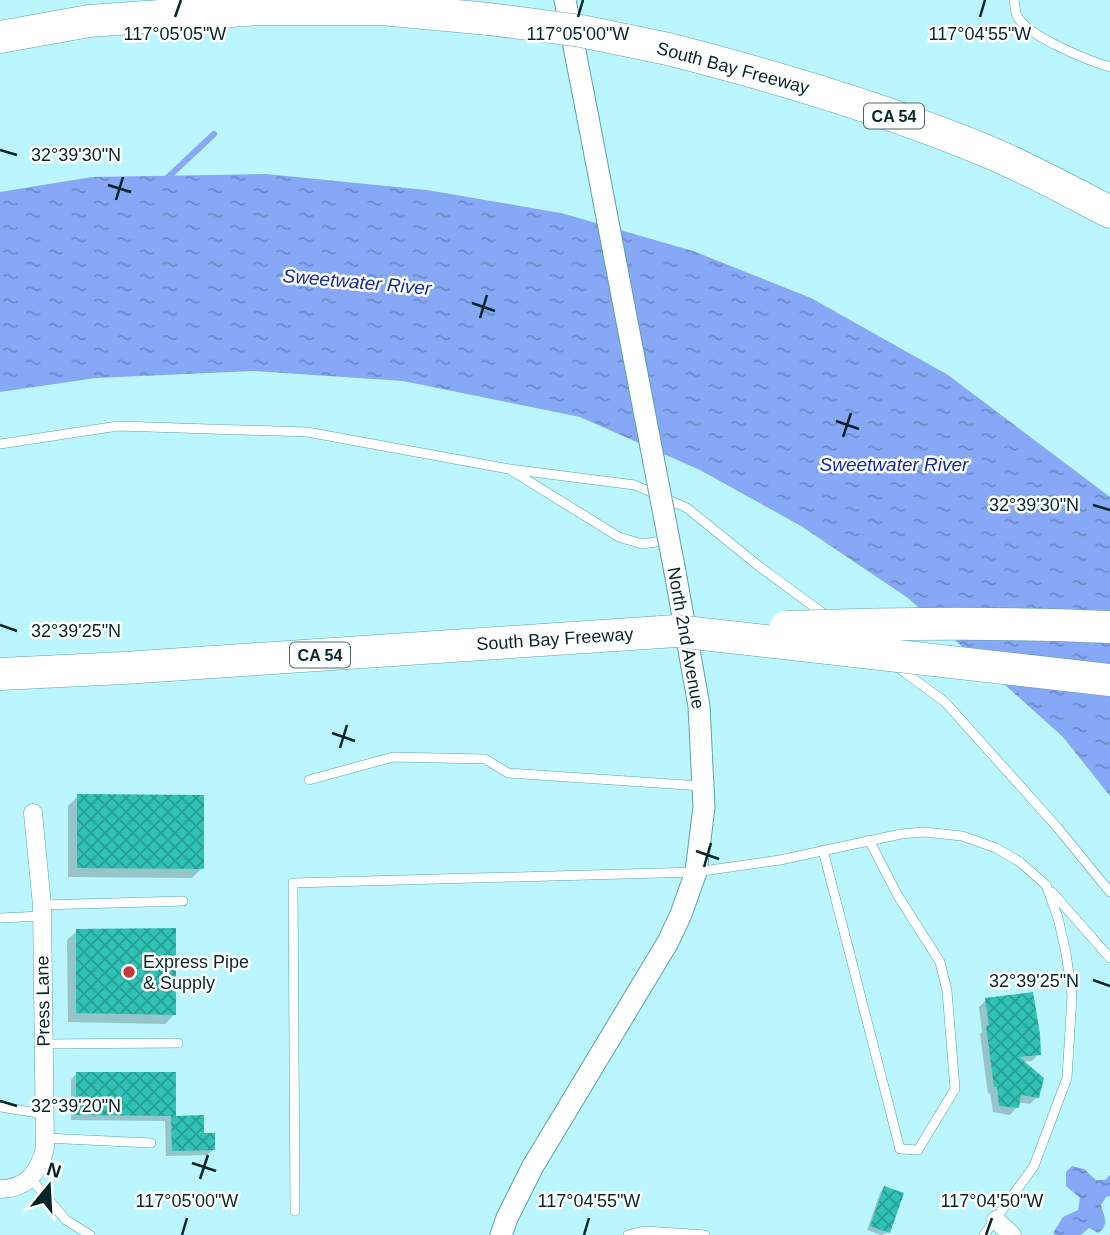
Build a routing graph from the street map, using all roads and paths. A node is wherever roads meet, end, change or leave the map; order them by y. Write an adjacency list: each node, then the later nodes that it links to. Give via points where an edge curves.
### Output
1 (565, 0): 8 (street, North 2nd Avenue, bridge)
2 (1014, 0): 4 (lane, via 1018,18 1045,39)
3 (0, 37): 5 (highway, South Bay Freeway / CA 54, bridge, via 89,21 259,9 381,9 581,31 751,70 871,107 993,154)
4 (1110, 66)
5 (1110, 212)
6 (0, 444): 7 (lane, via 118,426 307,432)
7 (509, 469): 8 (lane, via 619,537 642,544); 20 (lane, via 635,485 687,508 945,702)
8 (669, 540): 14 (street, North 2nd Avenue, bridge, via 699,706)
9 (1110, 628): 10 (highway, South Bay Freeway / CA 54, bridge, via 878,623)
10 (677, 631): 11 (highway, South Bay Freeway / CA 54); 12 (highway, bridge)
11 (0, 674)
12 (1110, 680)
13 (309, 780): 14 (lane, via 393,757 485,759 508,773)
14 (704, 786): 18 (street, North 2nd Avenue)
15 (33, 813): 22 (street, Press Lane)
16 (869, 840): 17 (lane); 17 (lane, via 940,962 947,991 955,1089 918,1150 900,1149); 19 (lane, via 924,832 962,836 996,848)
17 (823, 850): 18 (lane)
18 (696, 872): 33 (lane, via 293,883); 36 (street, North 2nd Avenue, via 668,942 533,1166)
19 (1046, 885): 24 (lane); 34 (lane, via 1058,918 1072,996 1067,1078 1034,1166)
20 (1110, 892)
21 (183, 901): 22 (lane)
22 (42, 910): 23 (lane); 26 (street, Press Lane)
23 (0, 918)
24 (1110, 957)
25 (178, 1043): 26 (lane)
26 (44, 1044): 28 (street, Press Lane)
27 (0, 1107): 28 (lane)
28 (44, 1114): 29 (street, Press Lane)
29 (45, 1138): 30 (lane); 31 (street, Press Lane, via 41,1165)
30 (151, 1143)
31 (28, 1181): 32 (street); 35 (lane, via 66,1220)
32 (0, 1189)
33 (295, 1211)
34 (996, 1220): 39 (lane); 40 (street)
35 (90, 1235)
36 (501, 1235)
37 (628, 1235): 38 (lane, via 646,1231)
38 (705, 1235)
39 (984, 1235)
40 (1012, 1235)

